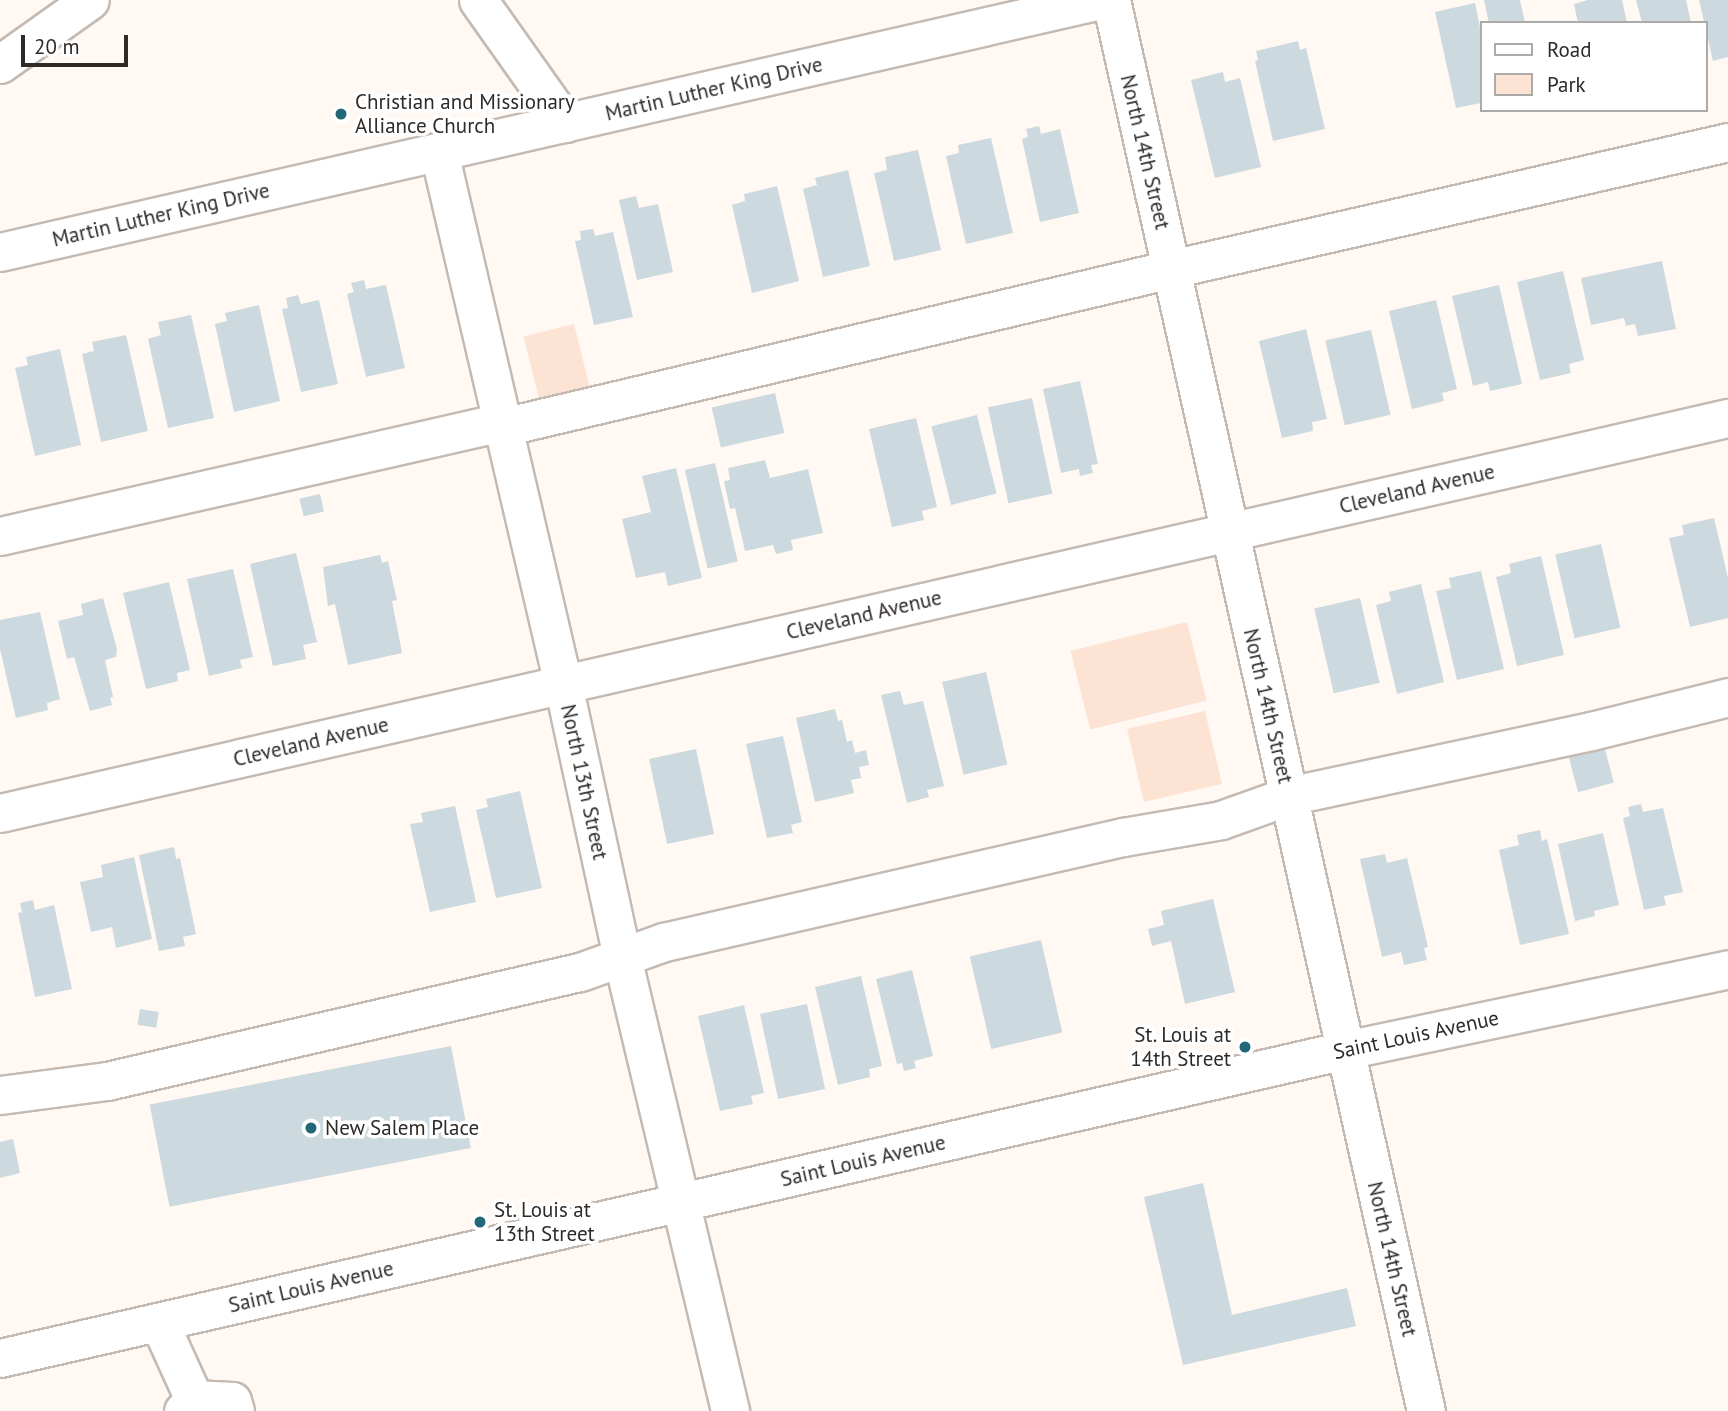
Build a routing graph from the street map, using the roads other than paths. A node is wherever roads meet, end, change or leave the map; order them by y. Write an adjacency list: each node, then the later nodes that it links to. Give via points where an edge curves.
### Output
1 (90, 0): 5 (street)
2 (478, 0): 6 (street)
3 (1100, 0): 6 (street, Martin Luther King Drive)
4 (1111, 0): 10 (street, North 14th Street)
5 (0, 64)
6 (565, 123): 8 (street, Martin Luther King Drive)
7 (1728, 142): 10 (street)
8 (439, 152): 9 (street, Martin Luther King Drive); 12 (street, North 13th Street)
9 (0, 252)
10 (1171, 268): 12 (street); 13 (street, North 14th Street)
11 (1728, 418): 13 (street, Cleveland Avenue)
12 (503, 425): 14 (street); 15 (street, North 13th Street)
13 (1229, 531): 15 (street, Cleveland Avenue); 17 (street, North 14th Street)
14 (0, 536)
15 (563, 684): 18 (street, Cleveland Avenue); 19 (street, North 13th Street)
16 (1728, 697): 17 (street)
17 (1288, 796): 19 (street, via 1221,820 1123,837 677,939); 21 (street, North 14th Street)
18 (0, 813)
19 (622, 957): 22 (street, via 580,972 107,1082); 23 (street, North 13th Street)
20 (1728, 969): 21 (street, Saint Louis Avenue)
21 (1345, 1050): 23 (street, Saint Louis Avenue); 29 (street, North 14th Street)
22 (0, 1095)
23 (683, 1202): 24 (street, Saint Louis Avenue); 28 (street, North 13th Street)
24 (159, 1322): 25 (street, Saint Louis Avenue); 26 (street)
25 (0, 1358)
26 (188, 1405): 27 (street, via 232,1401)
27 (235, 1411)
28 (730, 1411)
29 (1426, 1411)

